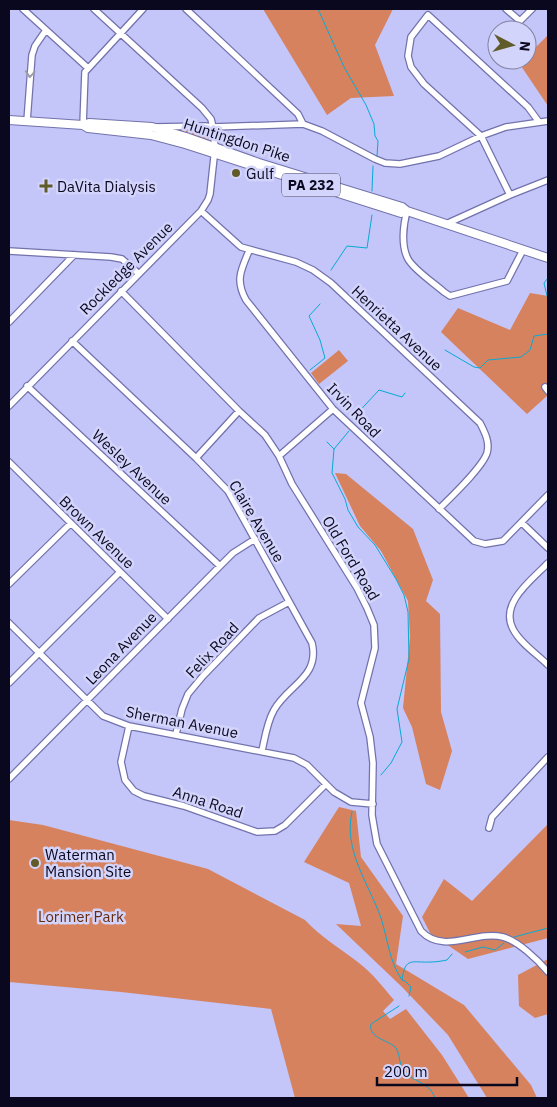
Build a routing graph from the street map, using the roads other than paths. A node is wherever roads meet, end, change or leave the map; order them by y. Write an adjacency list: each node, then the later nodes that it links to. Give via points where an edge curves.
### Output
1 (23, 9): 7 (street)
2 (94, 9): 8 (street)
3 (143, 9): 8 (street)
4 (186, 9): 14 (street, via 298,114)
5 (506, 9): 6 (street, via 520,21)
6 (532, 9)
7 (46, 30): 9 (street); 11 (street, one-way to 11, via 32,55)
8 (120, 33): 9 (street); 17 (street, via 202,108)
9 (88, 68): 15 (street, via 85,72)
10 (9, 120): 11 (main road, Huntingdon Pike / PA 232)
11 (27, 121): 15 (main road, Huntingdon Pike / PA 232)
12 (548, 121): 13 (street)
13 (539, 122): 18 (street, via 506,127); 18 (street, via 528,107 428,15 411,37 408,56 412,67 424,84)
14 (303, 124): 17 (street); 18 (street, via 384,163 400,164 438,156)
15 (83, 125): 16 (main road, Huntingdon Pike / PA 232); 19 (main road, Huntingdon Pike / PA 232, via 151,135)
16 (152, 127): 17 (street); 19 (main road, Huntingdon Pike / PA 232, via 186,137)
17 (213, 127): 19 (street, Rockledge Avenue)
18 (481, 136): 21 (street)
19 (214, 151): 22 (street, Rockledge Avenue, via 209,197); 23 (main road, Huntingdon Pike / PA 232, via 402,207)
20 (548, 180): 21 (street)
21 (510, 195): 24 (street)
22 (201, 210): 25 (street, Henrietta Avenue, via 230,239); 30 (street, Rockledge Avenue)
23 (407, 212): 24 (main road, Huntingdon Pike / PA 232); 26 (street, via 404,239 409,261 450,296 507,281)
24 (446, 224): 26 (main road, Huntingdon Pike / PA 232)
25 (249, 250): 36 (street, Irvin Road, via 240,273 241,292); 42 (street, Henrietta Avenue, via 296,262 331,283 480,423 486,434 487,453 481,464)
26 (523, 250): 29 (main road, Huntingdon Pike / PA 232)
27 (9, 251): 28 (street)
28 (74, 255): 30 (street, via 122,259); 32 (street)
29 (548, 258)
30 (138, 273): 31 (street, Rockledge Avenue)
31 (121, 291): 33 (street, Rockledge Avenue); 37 (street, Old Ford Road)
32 (9, 322)
33 (72, 341): 34 (street, Rockledge Avenue); 39 (street, Claire Avenue)
34 (28, 386): 35 (street, Rockledge Avenue); 48 (street, Wesley Avenue)
35 (9, 406)
36 (333, 409): 38 (street); 42 (street, Irvin Road)
37 (239, 411): 38 (street, Old Ford Road, via 264,435); 39 (street)
38 (279, 456): 64 (street, Old Ford Road, via 292,484 357,588 374,625 375,648 362,703 373,763)
39 (196, 458): 45 (street, Claire Avenue, via 228,491)
40 (9, 462): 44 (street, Brown Avenue)
41 (548, 495): 43 (street)
42 (439, 509): 43 (street, Irvin Road, via 474,541 485,544 502,541)
43 (522, 523): 46 (street)
44 (70, 524): 49 (street, Brown Avenue); 50 (street)
45 (255, 539): 48 (street, Leona Avenue); 51 (street, Claire Avenue)
46 (548, 548)
47 (548, 563): 55 (street, via 515,598 510,610 513,629)
48 (220, 566): 52 (street, Leona Avenue)
49 (120, 572): 52 (street, Brown Avenue); 54 (street)
50 (9, 584)
51 (290, 602): 59 (street, Felix Road, via 259,618 203,676 188,694); 60 (street, Claire Avenue, via 312,643 313,662 307,674 275,709)
52 (168, 619): 57 (street, Leona Avenue)
53 (9, 623): 54 (street, Sherman Avenue)
54 (39, 652): 56 (street); 57 (street, Sherman Avenue)
55 (548, 665)
56 (9, 682)
57 (87, 701): 58 (street, Sherman Avenue, via 103,716); 62 (street, Leona Avenue)
58 (129, 726): 59 (street, Sherman Avenue); 63 (street, Anna Road, via 122,768 125,780 134,791 257,832 275,831 285,825)
59 (176, 734): 60 (street, Sherman Avenue)
60 (262, 751): 63 (street, Sherman Avenue, via 294,758 307,765)
61 (548, 757): 65 (street, via 492,817)
62 (9, 779)
63 (326, 784): 64 (street, Sherman Avenue, via 351,802)
64 (372, 804): 66 (street, Old Ford Road, via 377,844 421,932 441,942 501,936 526,951)
65 (489, 828)
66 (548, 972)

